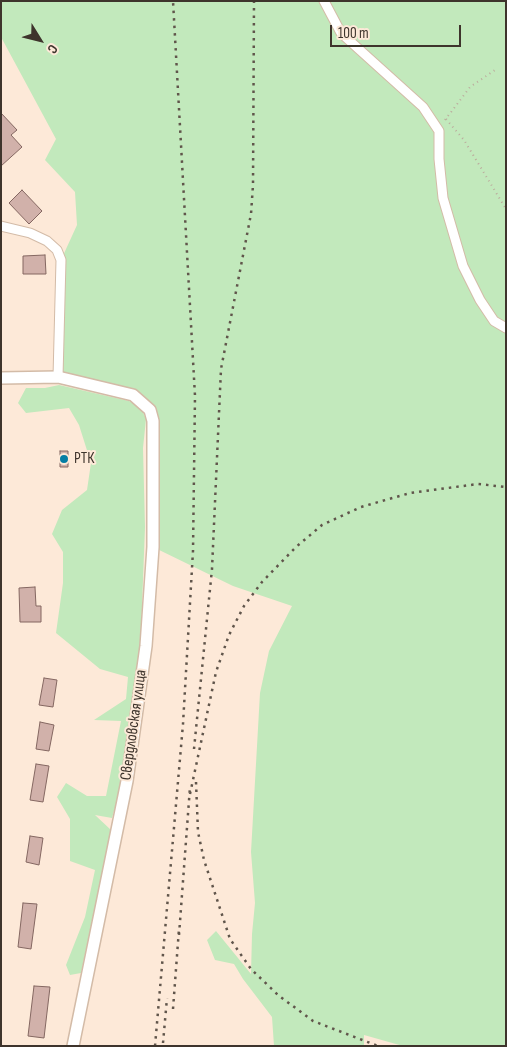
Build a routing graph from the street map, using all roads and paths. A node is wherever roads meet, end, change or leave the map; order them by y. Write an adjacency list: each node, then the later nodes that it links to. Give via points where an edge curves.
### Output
1 (324, 1): 4 (street, via 341,33 423,107)
2 (495, 70): 3 (path, via 470,87)
3 (446, 120): 4 (path); 5 (path, via 464,140)
4 (440, 131): 7 (street, via 443,198 463,266 489,314)
5 (506, 209)
6 (1, 226): 8 (street, via 47,241 57,250 61,260)
7 (506, 328)
8 (58, 377): 9 (main road); 10 (main road, Свердловская улица, via 133,395 150,410 153,421 153,547 146,646 127,782)
9 (1, 378)
10 (73, 1046)

